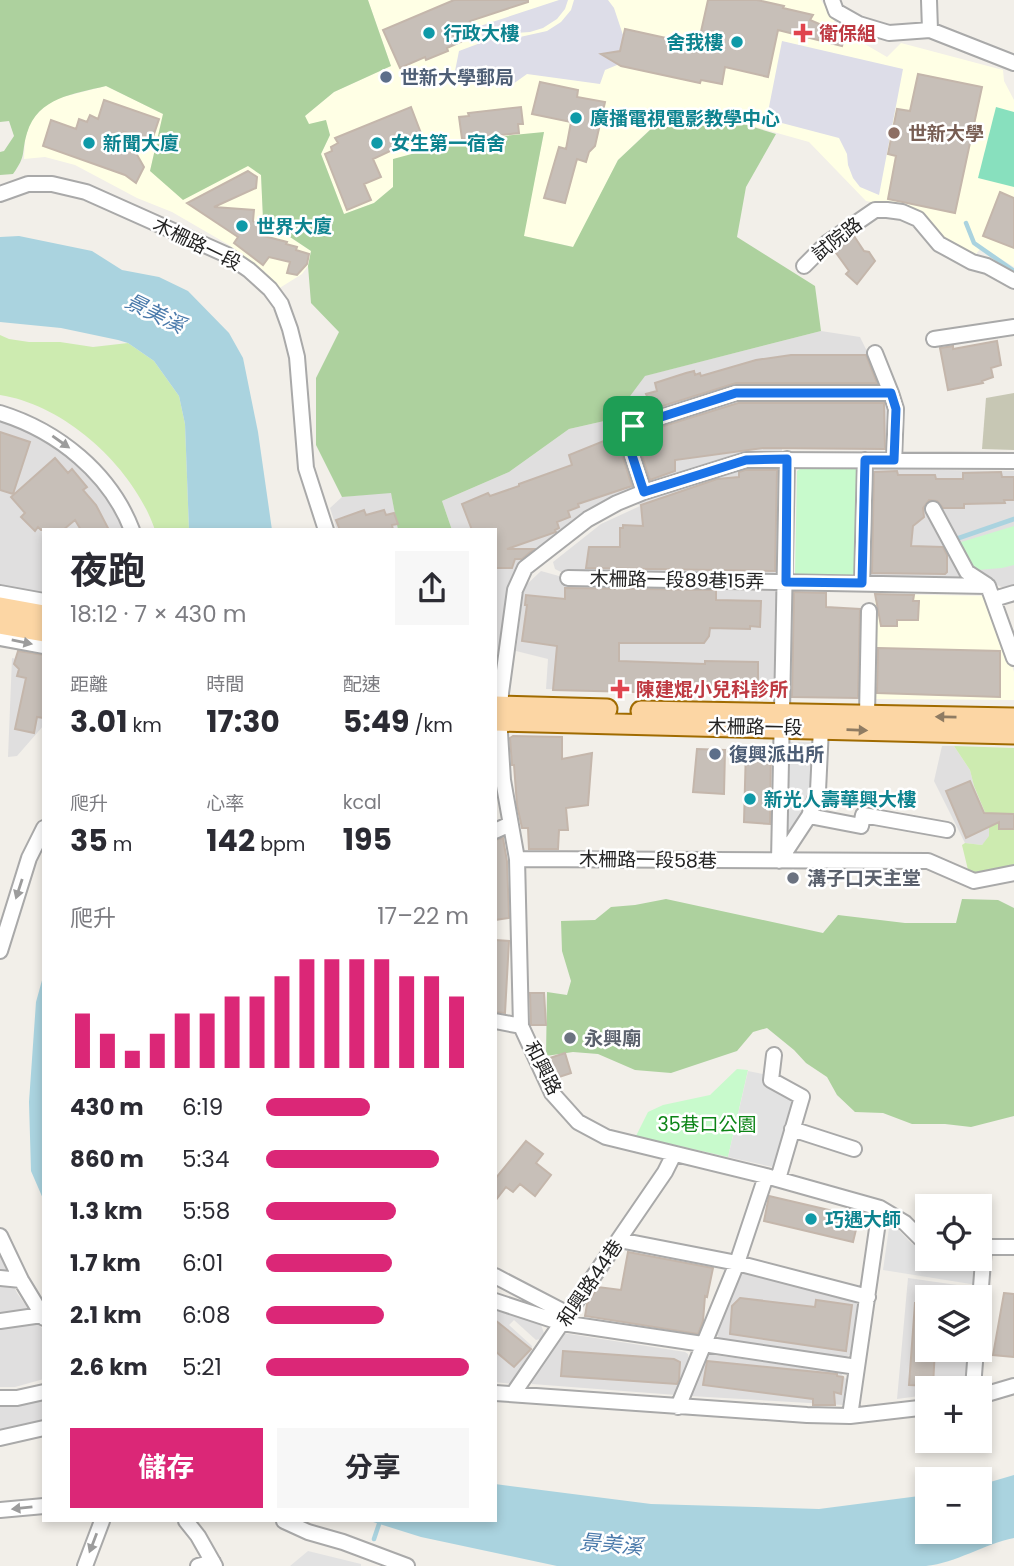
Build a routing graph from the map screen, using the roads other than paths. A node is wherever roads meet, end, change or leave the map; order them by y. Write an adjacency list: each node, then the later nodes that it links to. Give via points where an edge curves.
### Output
1 (832, 0): 3 (street, via 836,11 859,24 889,33)
2 (929, 0): 3 (street)
3 (930, 30): 4 (street)
4 (1014, 63)
5 (0, 194): 20 (street, 木柵路一段, via 28,184 86,192 228,255 270,289 281,304 297,357 306,468)
6 (804, 265): 7 (street, 試院路, via 874,210 887,210 918,219 939,244)
7 (1014, 281)
8 (1014, 327): 9 (street)
9 (934, 339)
10 (875, 353): 11 (street)
11 (891, 393): 15 (street, via 896,409); 17 (street, via 736,393 633,426 625,434)
12 (0, 413): 19 (street, one-way to 19, via 34,425 76,452 96,472)
13 (787, 459): 14 (street, 和興路); 17 (street, 和興路, via 746,460); 22 (street)
14 (865, 460): 15 (street, 和興路); 23 (street)
15 (894, 460): 16 (street, 和興路)
16 (1014, 461)
17 (644, 492): 36 (street, 和興路, via 588,519 525,568 515,590)
18 (933, 509): 25 (street, via 967,572)
19 (131, 528)
20 (325, 528)
21 (568, 578): 22 (street, 木柵路一段89巷15弄)
22 (786, 582): 23 (street, 木柵路一段89巷15弄); 39 (street)
23 (862, 583): 25 (street, 木柵路一段89巷15弄)
24 (0, 593): 27 (street)
25 (991, 593): 26 (street); 35 (street)
26 (1014, 593)
27 (42, 601)
28 (0, 607): 30 (main road)
29 (869, 611): 37 (street)
30 (42, 615)
31 (0, 624): 32 (main road)
32 (42, 632)
33 (0, 638): 34 (street, one-way to 34)
34 (42, 646)
35 (1014, 658)
36 (498, 713): 39 (main road, 木柵路一段); 43 (street, 和興路)
37 (867, 715): 38 (main road, 木柵路一段, one-way to 37); 39 (main road, 木柵路一段)
38 (1014, 718)
39 (783, 720): 40 (main road, 木柵路一段); 48 (street)
40 (821, 728): 41 (main road, 木柵路一段, one-way to 41); 42 (street, via 818,791)
41 (1014, 734)
42 (809, 816): 45 (street, via 861,826 863,815); 48 (street)
43 (510, 824): 44 (street); 47 (street, 和興路)
44 (497, 830)
45 (947, 830)
46 (42, 832): 50 (street, one-way to 50, via 29,858)
47 (517, 859): 48 (street, 木柵路一段58巷); 52 (street, 和興路)
48 (779, 861): 49 (street, 木柵路一段58巷, via 928,861 974,881)
49 (1014, 873)
50 (0, 951)
51 (497, 1021): 52 (street)
52 (521, 1026): 56 (street, 和興路, via 552,1093 578,1122 606,1137)
53 (774, 1055): 54 (street, via 771,1080 802,1097)
54 (792, 1129): 55 (street); 57 (street)
55 (854, 1149)
56 (674, 1154): 57 (street, 和興路); 61 (street, 和興路44巷)
57 (772, 1178): 58 (street, 和興路); 64 (street)
58 (880, 1208): 59 (street, 和興路); 68 (street)
59 (915, 1233)
60 (0, 1236): 67 (street)
61 (619, 1240): 64 (street); 72 (street, 和興路44巷)
62 (992, 1247): 63 (street)
63 (1014, 1247)
64 (737, 1263): 68 (street); 74 (street)
65 (497, 1277): 72 (street)
66 (0, 1278): 67 (street)
67 (20, 1280): 70 (street)
68 (868, 1297): 75 (street)
69 (497, 1302): 72 (street)
70 (42, 1314)
71 (42, 1316): 73 (street)
72 (565, 1319): 74 (street); 80 (street, 和興路44巷)
73 (0, 1321)
74 (703, 1345): 75 (street); 82 (street)
75 (857, 1367): 84 (street)
76 (1014, 1386): 78 (street)
77 (42, 1392): 81 (street)
78 (992, 1392)
79 (497, 1393): 80 (street)
80 (513, 1394): 82 (street)
81 (0, 1398)
82 (677, 1407): 84 (street)
83 (915, 1408): 84 (street)
84 (850, 1416)
85 (42, 1428): 86 (street)
86 (0, 1438)
87 (42, 1506): 88 (street, one-way to 88)
88 (0, 1510)
89 (102, 1522): 93 (street, one-way to 93)
90 (187, 1522): 92 (street)
91 (286, 1522): 95 (street)
92 (214, 1564): 94 (street)
93 (85, 1566)
94 (198, 1566)
95 (407, 1566)

